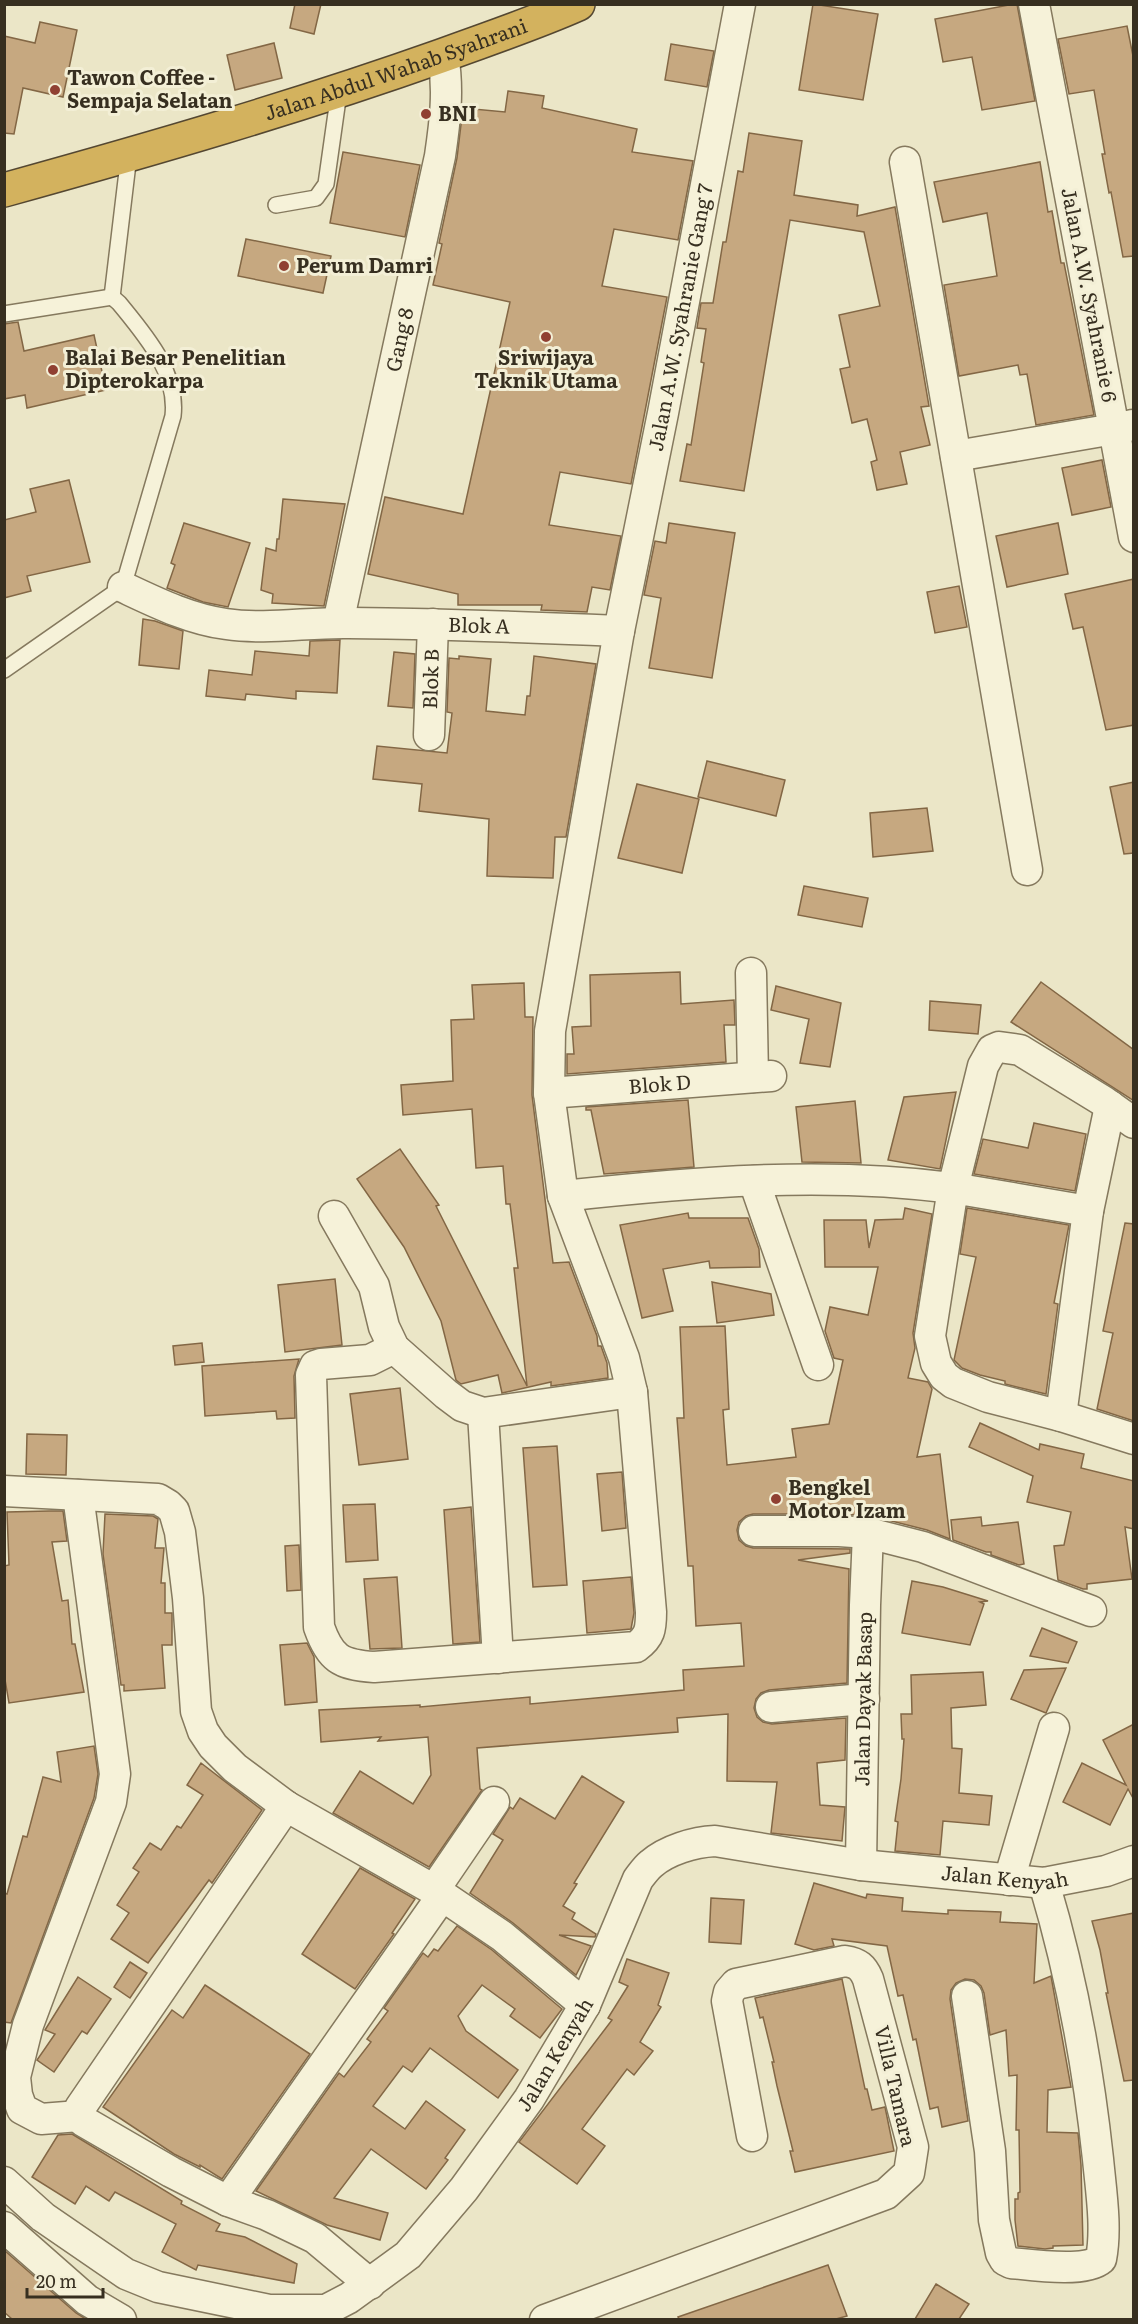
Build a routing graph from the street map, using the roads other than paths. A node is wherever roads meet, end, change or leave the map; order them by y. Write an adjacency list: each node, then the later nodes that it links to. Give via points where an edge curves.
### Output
1 (578, 4): 4 (highway, Jalan Abdul Wahab Syahrani)
2 (740, 4): 18 (street, Jalan A.W. Syahranie Gang 7)
3 (1034, 4): 12 (street, Jalan A.W. Syahranie 6)
4 (443, 55): 5 (highway, Jalan Abdul Wahab Syahrani); 16 (street, Gang 8, via 447,103 440,156)
5 (339, 92): 6 (highway, Jalan Abdul Wahab Syahrani); 9 (lane, via 326,183 316,198)
6 (129, 156): 8 (highway, Jalan Abdul Wahab Syahrani); 10 (lane)
7 (905, 162): 13 (street)
8 (4, 190)
9 (276, 205)
10 (112, 297): 11 (lane); 15 (lane, via 155,351 174,404)
11 (4, 314)
12 (1124, 427): 13 (street, Jalan A.W. Syahranie 6); 14 (street)
13 (956, 456): 21 (street)
14 (1134, 537)
15 (123, 587): 16 (street, Blok A, via 164,606 223,624 253,627); 19 (lane)
16 (338, 623): 17 (street, Blok A)
17 (433, 624): 18 (street, Blok A); 20 (street, Blok B)
18 (619, 631): 23 (street, Jalan A.W. Syahranie Gang 7, via 550,1031)
19 (4, 670)
20 (429, 735)
21 (1028, 870)
22 (751, 973): 23 (street, Blok D, via 762,1077)
23 (549, 1093): 27 (street, Jalan A.W. Syahranie Gang 7)
24 (1122, 1115): 26 (street, via 1020,1050 999,1047 983,1066); 28 (street)
25 (754, 1181): 26 (street, via 901,1181); 27 (street); 31 (street)
26 (952, 1188): 28 (street); 34 (street, via 930,1336 936,1364 953,1383 988,1398)
27 (563, 1196): 32 (street, Jalan A.W. Syahranie Gang 7, via 624,1358)
28 (1088, 1211): 34 (street)
29 (334, 1216): 30 (street, via 374,1286 384,1327)
30 (394, 1348): 33 (street, via 462,1406); 41 (street, via 370,1360 321,1364 315,1366 311,1375 319,1627 326,1647 341,1662 361,1667)
31 (818, 1365)
32 (632, 1392): 33 (street); 41 (street, Jalan A.W. Syahranie Gang 7, via 650,1635 636,1647)
33 (483, 1413): 41 (street)
34 (1061, 1416): 35 (street)
35 (1134, 1439)
36 (4, 1491): 37 (street)
37 (78, 1495): 46 (street, via 158,1499 174,1511 188,1598 196,1711 203,1731 235,1768); 54 (street, via 116,1774 111,1802 28,2025 15,2077 22,2109 41,2118)
38 (754, 1531): 39 (street)
39 (868, 1533): 40 (street, via 924,1547); 42 (street, Jalan Dayak Basap)
40 (1091, 1611)
41 (498, 1658)
42 (864, 1699): 43 (street); 48 (street, Jalan Dayak Basap)
43 (771, 1707)
44 (1054, 1728): 49 (street)
45 (494, 1802): 51 (street)
46 (286, 1806): 51 (street); 54 (street, via 80,2108)
47 (1134, 1861): 50 (street, Jalan Kenyah, via 1106,1871)
48 (861, 1865): 49 (street, Jalan Kenyah); 53 (street, Jalan Kenyah, via 715,1841 669,1853 650,1864 638,1879)
49 (1009, 1880): 50 (street, Jalan Kenyah)
50 (1044, 1883): 52 (street, via 1062,1949 1091,2095 1104,2243 1096,2264 1011,2264 1001,2253)
51 (438, 1893): 53 (street, via 502,1936); 57 (street)
52 (967, 1996)
53 (585, 2005): 59 (street, Jalan Kenyah, via 530,2099 464,2189 408,2255)
54 (79, 2116): 57 (street, via 171,2172)
55 (752, 2136): 62 (street, Villa Tamara, via 727,2001 729,1992 736,1984 845,1961 864,1968 913,2147 909,2173 886,2194)
56 (4, 2182): 60 (street, Jalan Kenyah, via 43,2217 126,2274 158,2287 269,2310)
57 (228, 2201): 59 (street, via 315,2238)
58 (4, 2227): 61 (street, via 87,2300)
59 (370, 2284): 60 (street, Jalan Kenyah)
60 (327, 2315)
61 (121, 2319)
62 (545, 2319)

